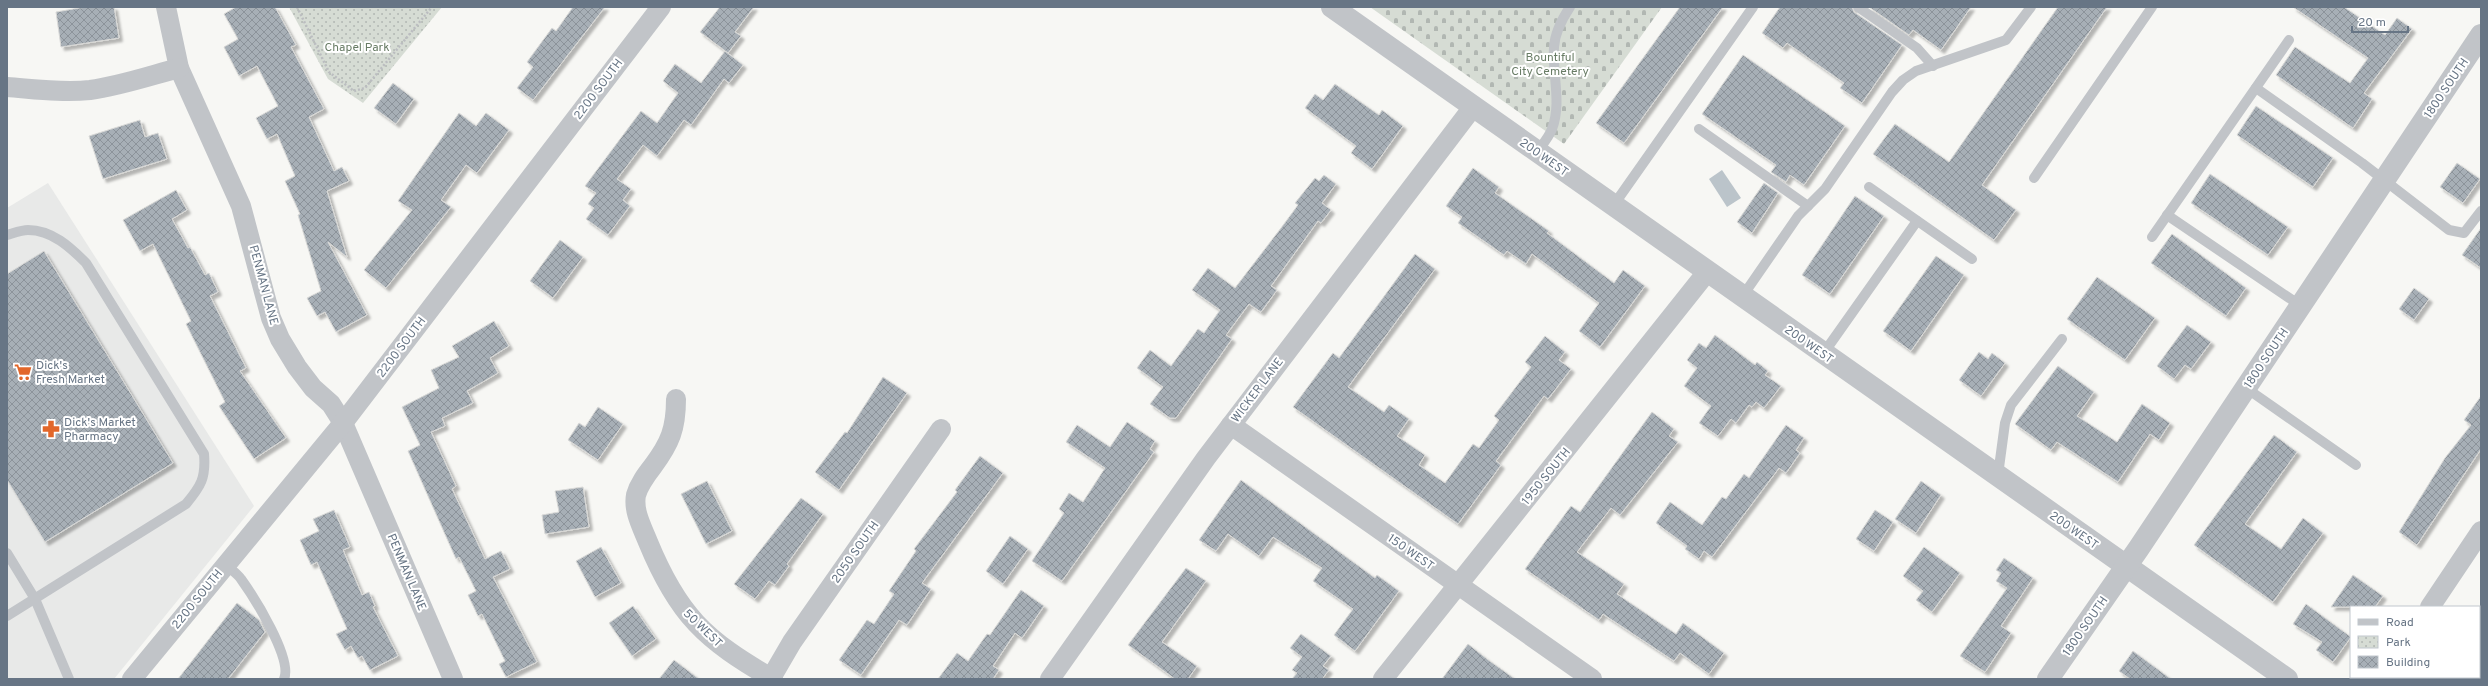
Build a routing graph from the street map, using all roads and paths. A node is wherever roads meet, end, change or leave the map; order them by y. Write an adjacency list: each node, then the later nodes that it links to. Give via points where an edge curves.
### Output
1 (166, 7): 14 (street, PENMAN LANE)
2 (297, 7): 3 (path, via 329,72 354,91 365,88)
3 (432, 7)
4 (661, 7): 38 (street, 2200 SOUTH)
5 (1332, 7): 17 (street, 200 WEST)
6 (1570, 7): 19 (lane, via 1561,21 1554,46 1554,122)
7 (1753, 7): 23 (lane)
8 (1858, 7): 13 (lane, via 1917,48)
9 (2031, 7): 13 (lane, via 2006,40)
10 (2152, 7): 20 (lane)
11 (2481, 35): 21 (street, 1800 SOUTH)
12 (2290, 40): 16 (lane)
13 (1933, 66): 24 (lane, via 1916,71 1892,92 1825,189)
14 (179, 68): 15 (street, via 90,90 58,91); 38 (street, PENMAN LANE, via 242,206 271,318 280,339 297,367 313,388 331,404)
15 (7, 86)
16 (2256, 88): 21 (lane); 26 (lane)
17 (1473, 107): 19 (street, 200 WEST); 39 (street, WICKER LANE)
18 (1699, 129): 24 (lane)
19 (1537, 152): 23 (street, 200 WEST)
20 (2034, 178)
21 (2384, 180): 25 (lane, via 2449,230 2464,233); 33 (street, 1800 SOUTH)
22 (1869, 187): 27 (lane)
23 (1613, 206): 31 (street, 200 WEST)
24 (1808, 206): 32 (lane, via 1798,216)
25 (2481, 211)
26 (2167, 215): 29 (lane); 33 (lane)
27 (1917, 221): 30 (lane); 35 (lane)
28 (7, 235): 48 (lane, via 28,230 48,234 68,245 86,263 204,454 206,470 199,488 186,504)
29 (2152, 237)
30 (1972, 258)
31 (1707, 272): 32 (street, 200 WEST); 47 (street, 1950 SOUTH)
32 (1742, 297): 35 (street, 200 WEST)
33 (2300, 306): 36 (street, 1800 SOUTH)
34 (2062, 339): 42 (lane, via 2011,405 2005,423)
35 (1822, 354): 42 (street, 200 WEST)
36 (2246, 388): 41 (lane); 46 (street, 1800 SOUTH)
37 (676, 399): 51 (street, 50 WEST, via 674,431 638,488 636,512 654,558 682,609 712,640 736,658)
38 (343, 423): 45 (street, 2200 SOUTH); 55 (street, PENMAN LANE)
39 (1231, 425): 47 (street, 150 WEST); 56 (street, WICKER LANE)
40 (941, 429): 51 (street, 2050 SOUTH, via 792,642)
41 (2356, 465)
42 (1998, 477): 46 (street, 200 WEST)
43 (2481, 531): 49 (street)
44 (9, 560): 48 (lane)
45 (225, 564): 53 (street, 2200 SOUTH); 54 (lane, via 240,577 264,614 285,660)
46 (2126, 567): 59 (street, 1800 SOUTH); 60 (street, 200 WEST)
47 (1458, 585): 57 (street, 1950 SOUTH); 58 (street, 150 WEST)
48 (35, 598): 50 (lane); 52 (lane)
49 (2431, 606)
50 (7, 616)
51 (772, 678)
52 (69, 679)
53 (132, 679)
54 (284, 679)
55 (453, 679)
56 (1050, 679)
57 (1383, 679)
58 (1592, 679)
59 (2048, 679)
60 (2287, 679)

